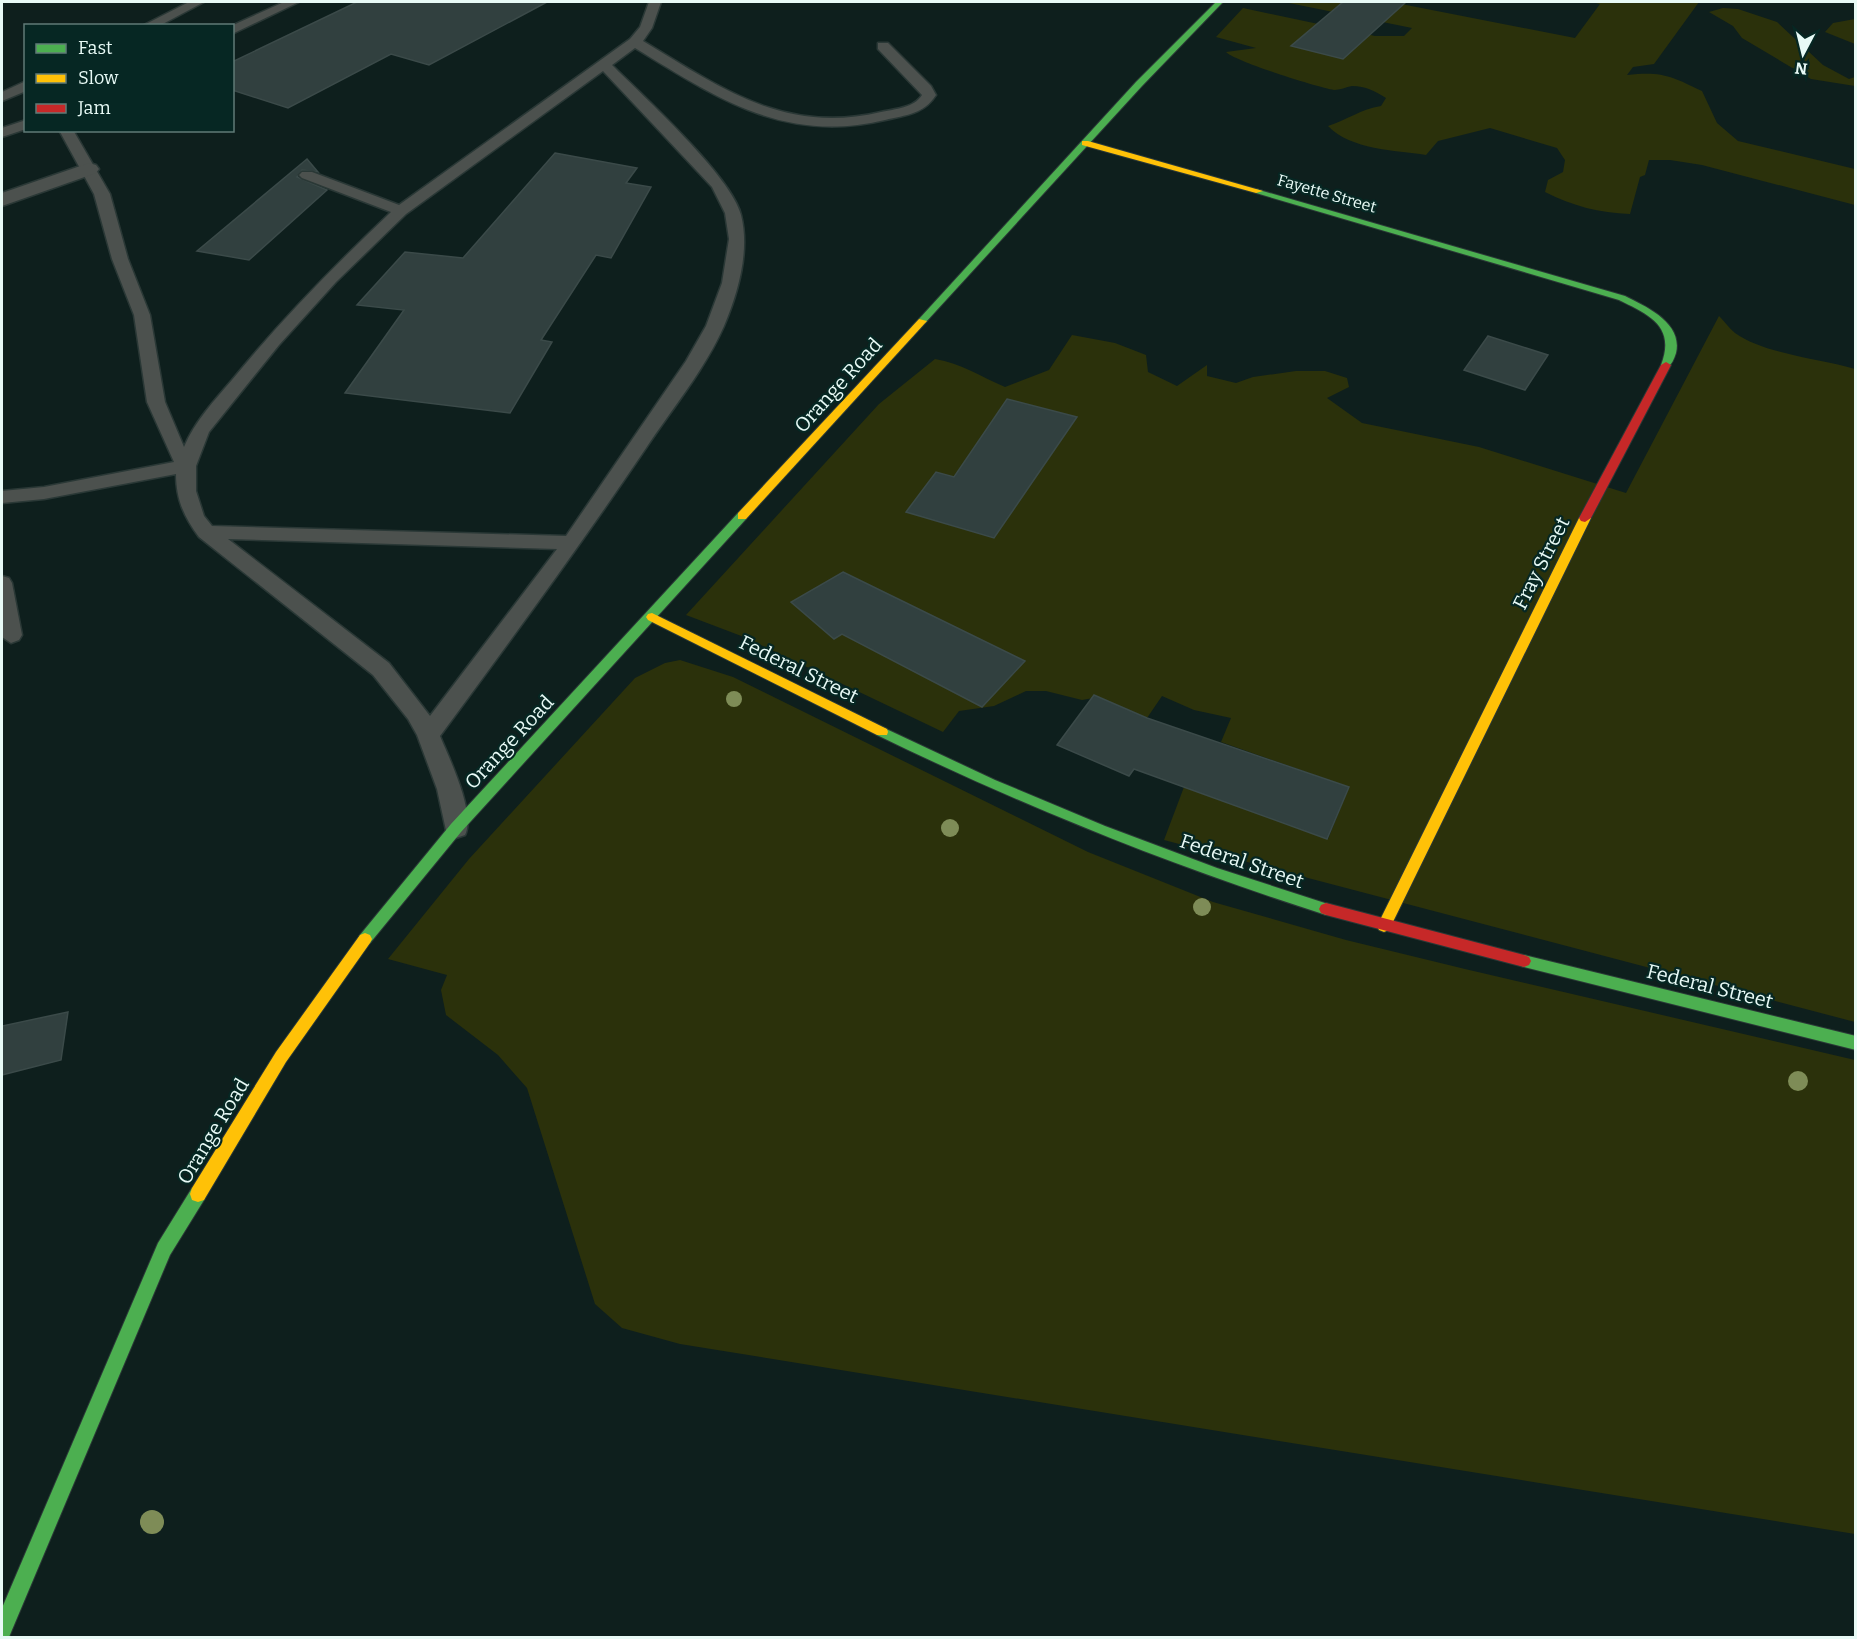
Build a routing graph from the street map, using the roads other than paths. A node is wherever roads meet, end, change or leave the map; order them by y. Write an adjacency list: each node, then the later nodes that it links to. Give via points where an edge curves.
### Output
1 (198, 2): 5 (lane)
2 (293, 2): 6 (lane)
3 (655, 2): 7 (lane, via 646,28)
4 (1219, 2): 15 (street, Orange Road)
5 (152, 24)
6 (234, 29)
7 (635, 42): 8 (lane, via 761,114 813,124 864,120 924,103 929,95 926,89); 9 (lane)
8 (883, 46)
9 (606, 66): 19 (lane, via 548,103); 24 (lane, via 719,185 733,213 737,239 730,283 715,326)
10 (24, 86): 11 (lane)
11 (2, 97)
12 (24, 125): 14 (lane)
13 (67, 132): 16 (lane)
14 (2, 133)
15 (1085, 143): 20 (street, Fayette Street); 26 (street, Orange Road)
16 (89, 169): 18 (street); 21 (lane, via 102,194 120,259 142,315 156,402)
17 (307, 175): 19 (lane)
18 (2, 200)
19 (401, 211): 21 (lane, via 273,341 200,431)
20 (1560, 279): 30 (street, Fray Street, via 1646,309 1674,339 1674,354 1551,584)
21 (186, 466): 22 (lane, via 44,493); 23 (lane, via 186,491 195,518)
22 (2, 497)
23 (206, 532): 24 (lane); 28 (lane, via 381,669 417,714)
24 (572, 543): 28 (lane)
25 (2, 583): 27 (lane)
26 (652, 617): 29 (street, Orange Road); 30 (street, Federal Street, via 973,777 1088,827 1247,885)
27 (10, 635)
28 (428, 735): 29 (lane, via 449,789)
29 (456, 828): 32 (street, Orange Road, via 376,924 281,1057 164,1249)
30 (1384, 926): 31 (street, Federal Street)
31 (1856, 1043)
32 (2, 1630)

